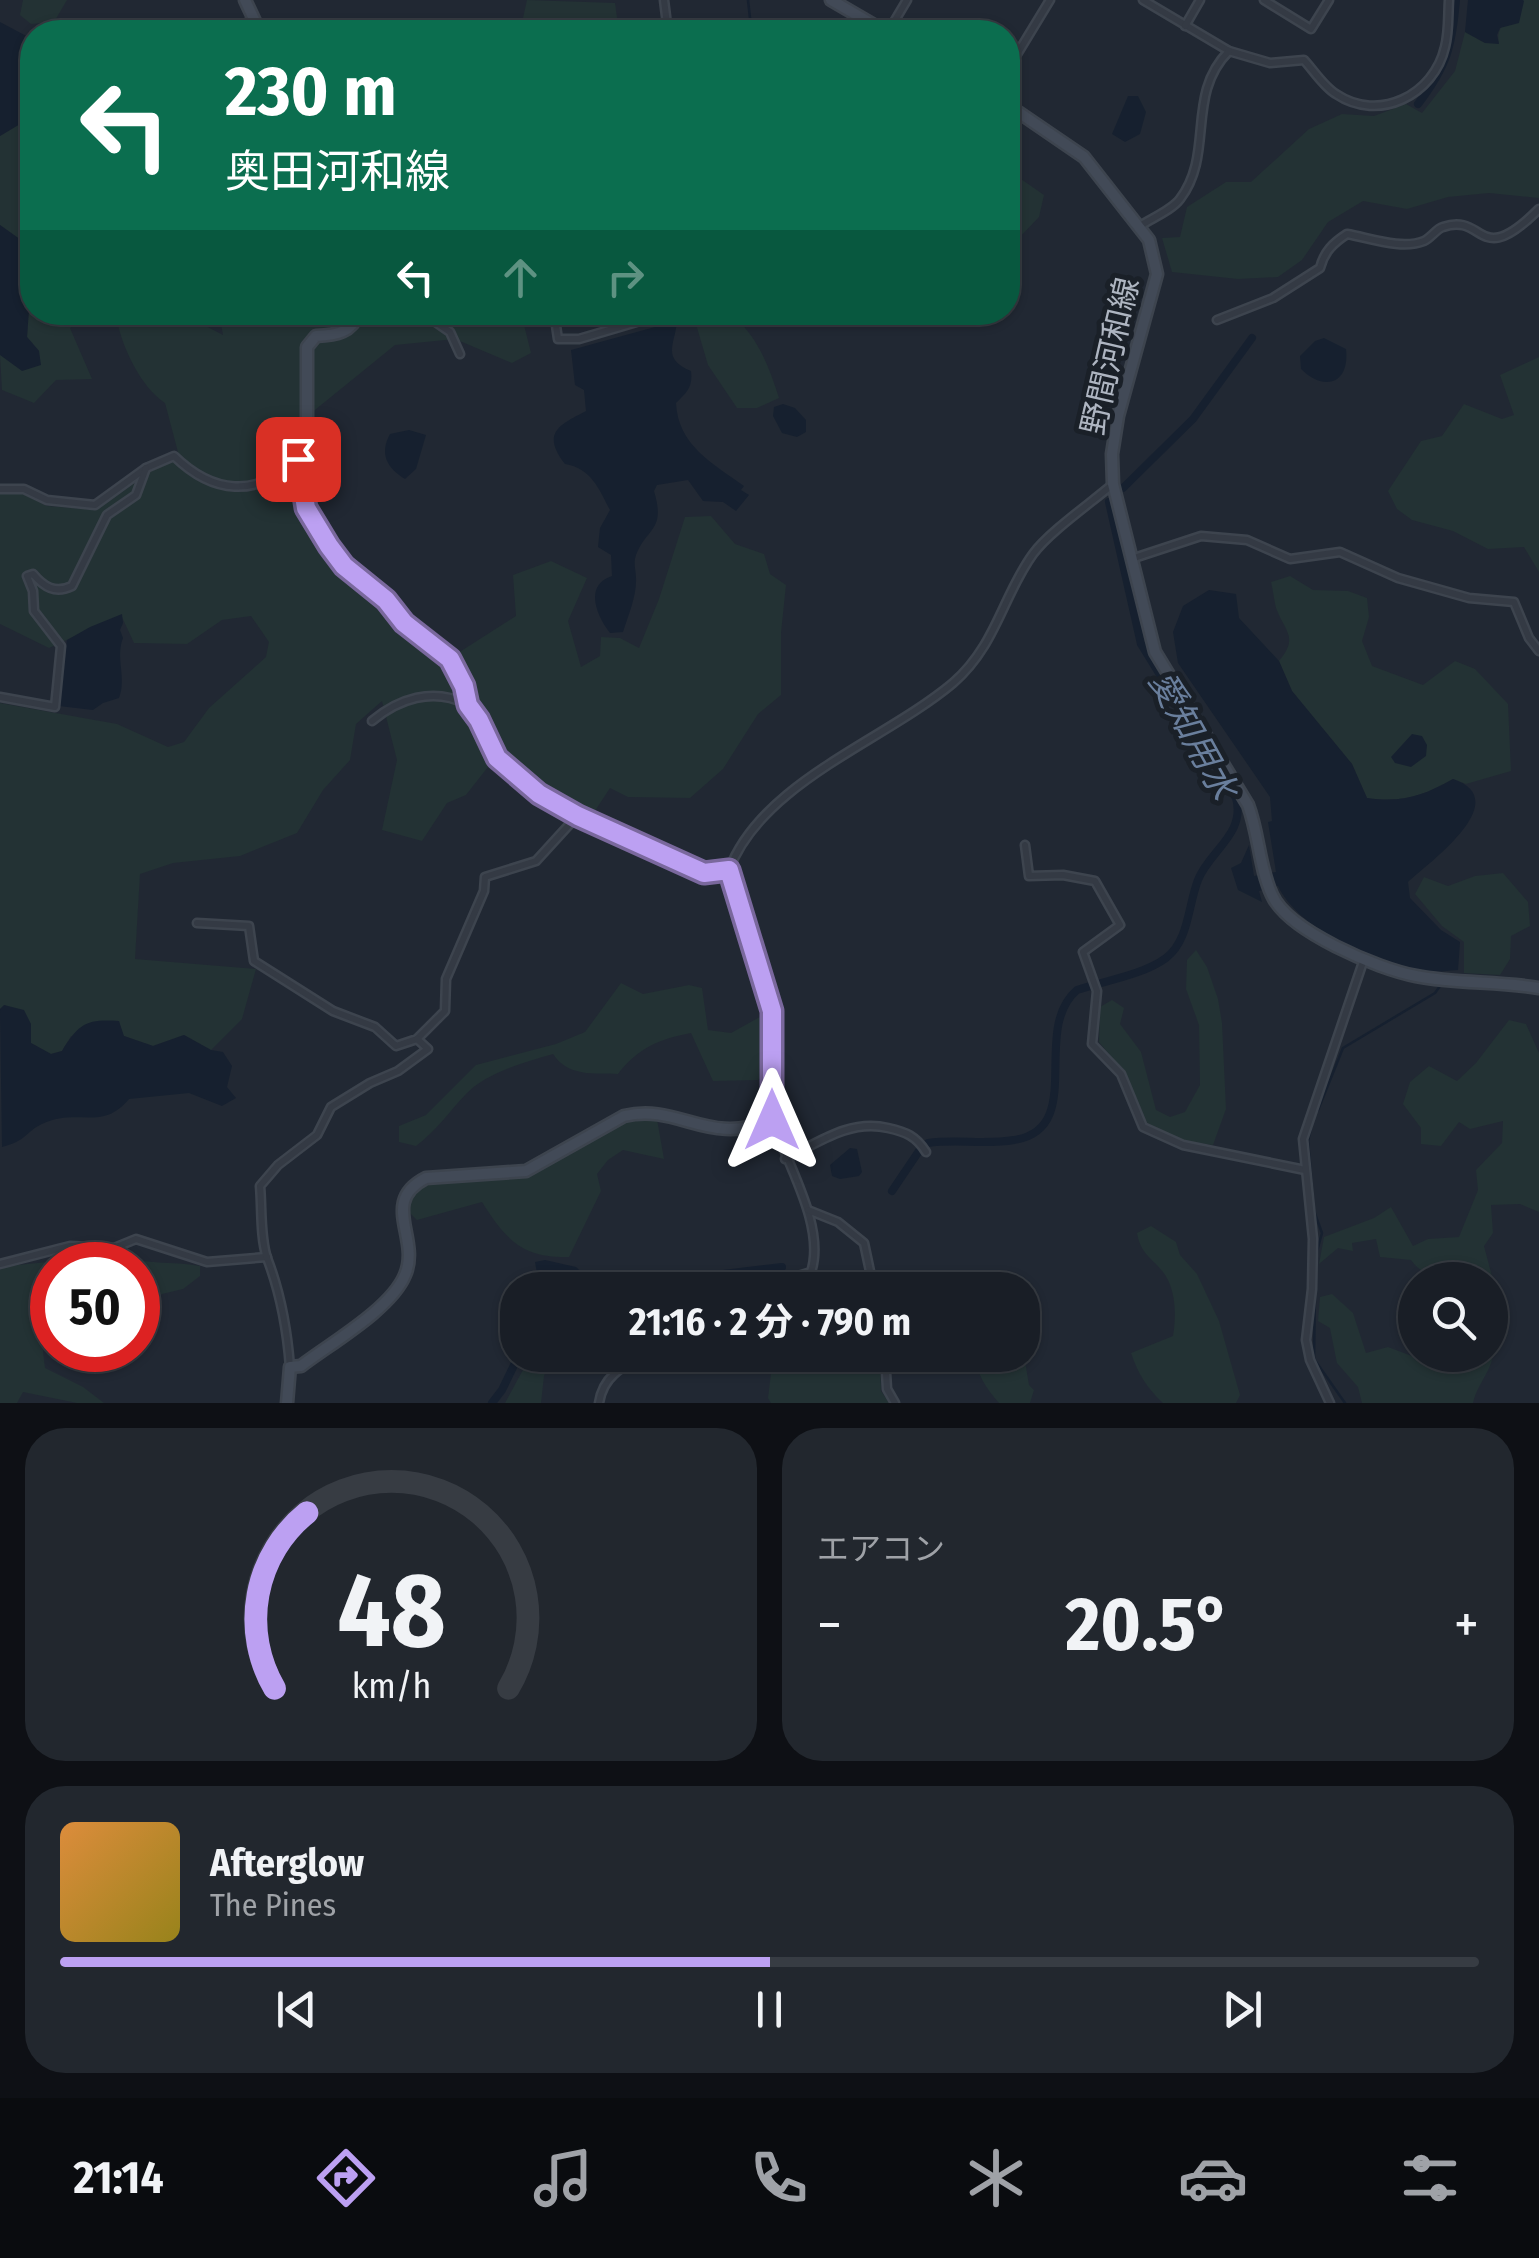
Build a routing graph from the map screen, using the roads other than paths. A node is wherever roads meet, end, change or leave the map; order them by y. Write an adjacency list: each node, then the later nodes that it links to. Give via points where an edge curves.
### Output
1 (246, 0): 9 (main road)
2 (831, 0): 10 (main road)
3 (1050, 0): 12 (street)
4 (1143, 0): 11 (street)
5 (1200, 0): 11 (street)
6 (1264, 0): 7 (street, via 1312,28)
7 (1328, 0)
8 (1449, 0): 13 (street, via 1445,48 1432,73 1407,100 1384,106 1336,95 1304,60 1270,64)
9 (252, 18)
10 (866, 20)
11 (1184, 26): 13 (street)
12 (1020, 49)
13 (1229, 51): 16 (street, via 1213,67 1201,108 1199,162 1186,188 1179,201)
14 (1020, 112): 16 (main road, 野間河和線, via 1084,156)
15 (1539, 209): 17 (street, via 1500,239 1486,239 1466,225 1441,227 1428,240 1408,245 1347,234 1322,257 1320,268 1294,286)
16 (1140, 226): 25 (main road, 野間河和線, via 1157,274 1118,416)
17 (1216, 320)
18 (354, 325): 23 (main road, via 310,340 307,426)
19 (440, 325): 22 (street)
20 (556, 325): 21 (street, via 558,339 580,339)
21 (629, 325)
22 (460, 354)
23 (298, 459): 24 (street, via 279,477 229,489 174,456); 30 (main road, via 306,508 329,546 404,623 450,659)
24 (146, 468): 26 (street, via 95,506); 29 (street, via 136,495 107,515 72,586 44,587 27,576 34,611 61,646 55,707)
25 (1113, 484): 27 (main road, 野間河和線); 34 (street, via 1034,553 973,662 874,739 789,790 754,828)
26 (0, 488)
27 (1130, 560): 28 (street, via 1201,536 1248,540 1290,559 1340,552 1416,583 1514,602); 36 (main road, 野間河和線, via 1155,652 1248,805 1271,893 1298,926)
28 (1539, 651)
29 (0, 697)
30 (468, 705): 31 (street, via 448,694 394,702); 32 (main road, via 497,758)
31 (372, 721)
32 (578, 816): 34 (main road, via 704,873); 38 (street, via 536,861 485,877 446,980 445,1011)
33 (1025, 846): 42 (street, via 1030,876 1095,882 1120,925 1083,952 1098,991 1092,1044 1121,1074 1142,1127 1183,1145)
34 (729, 870): 39 (main road, via 772,1011)
35 (198, 923): 38 (street, via 249,926 254,961 332,1012 375,1027 396,1046)
36 (1364, 958): 37 (main road, 野間河和線, via 1420,977); 42 (street, via 1310,1111)
37 (1539, 988)
38 (417, 1039): 44 (street, via 428,1049 331,1107 317,1135 260,1186)
39 (772, 1120): 41 (street); 48 (main road, via 721,1131 638,1113 526,1170 426,1178 411,1186 402,1204 409,1258 392,1296 301,1366)
40 (926, 1152): 41 (street, via 907,1133 870,1124)
41 (786, 1158): 43 (street)
42 (1304, 1170): 54 (street, via 1313,1239 1306,1340)
43 (808, 1210): 46 (street, via 817,1254); 47 (street, via 864,1243)
44 (267, 1258): 45 (street, via 207,1262 136,1239 114,1248 70,1246); 48 (street, via 287,1324)
45 (0, 1264)
46 (811, 1272)
47 (870, 1272)
48 (290, 1367): 51 (main road)
49 (614, 1372): 52 (street)
50 (886, 1372): 53 (street)
51 (287, 1403)
52 (598, 1403)
53 (895, 1403)
54 (1330, 1403)

